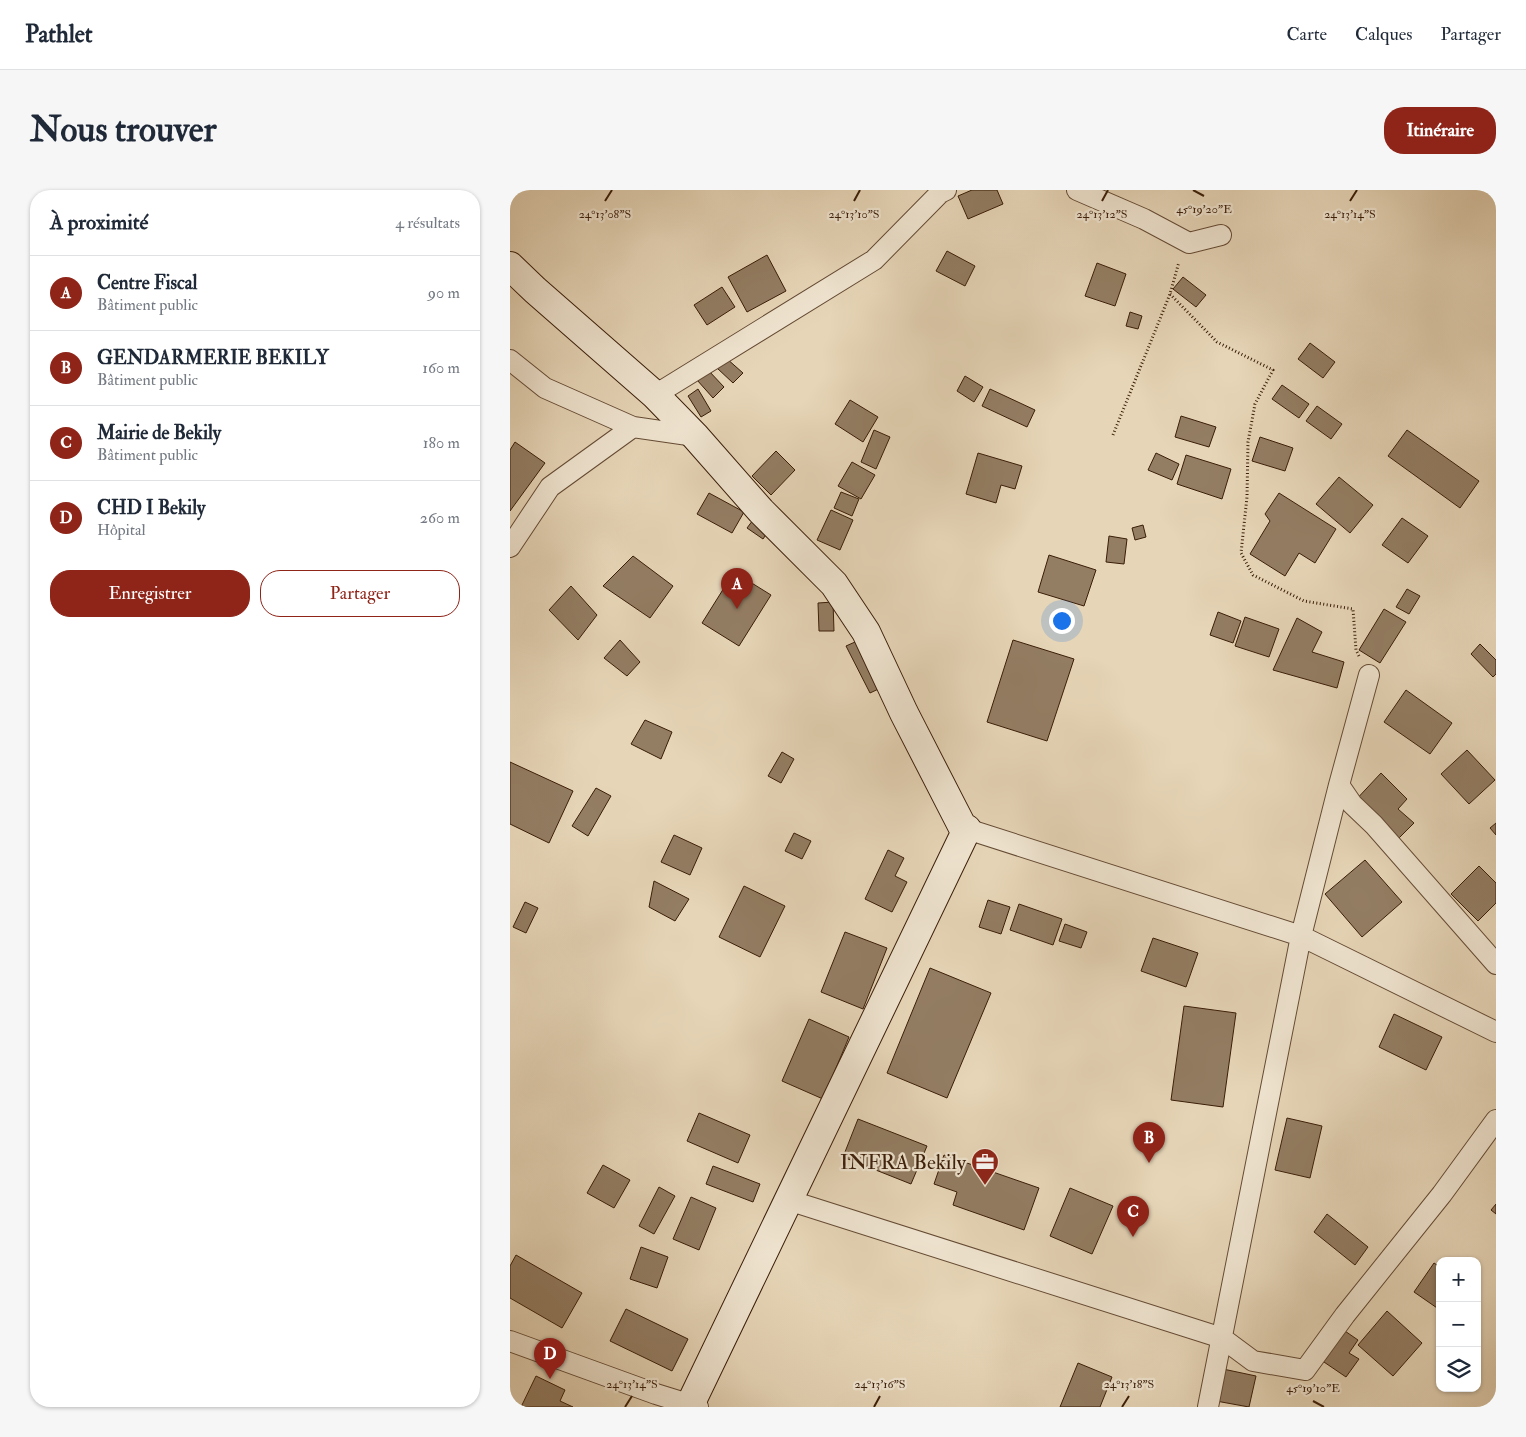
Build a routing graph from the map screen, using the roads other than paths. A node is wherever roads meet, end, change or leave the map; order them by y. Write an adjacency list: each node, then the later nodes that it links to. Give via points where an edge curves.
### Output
1 (946, 190): 6 (street, via 874,260)
2 (1077, 190): 3 (street, via 1189,243)
3 (1220, 235)
4 (510, 266): 6 (street)
5 (510, 360): 7 (street, via 545,388)
6 (655, 395): 8 (street)
7 (633, 427): 8 (street); 9 (street, via 550,487)
8 (695, 436): 12 (street, via 761,511 834,584 866,632 904,713)
9 (510, 547)
10 (1369, 675): 11 (street)
11 (1339, 785): 13 (street); 14 (street, via 1352,804)
12 (966, 829): 13 (street); 17 (street)
13 (1301, 936): 15 (street); 18 (street)
14 (1496, 964)
15 (1496, 1032)
16 (1496, 1120): 18 (street, via 1305,1370 1253,1361)
17 (788, 1200): 18 (street); 20 (street)
18 (1222, 1338): 21 (street)
19 (510, 1341): 20 (street)
20 (693, 1406)
21 (1208, 1407)

